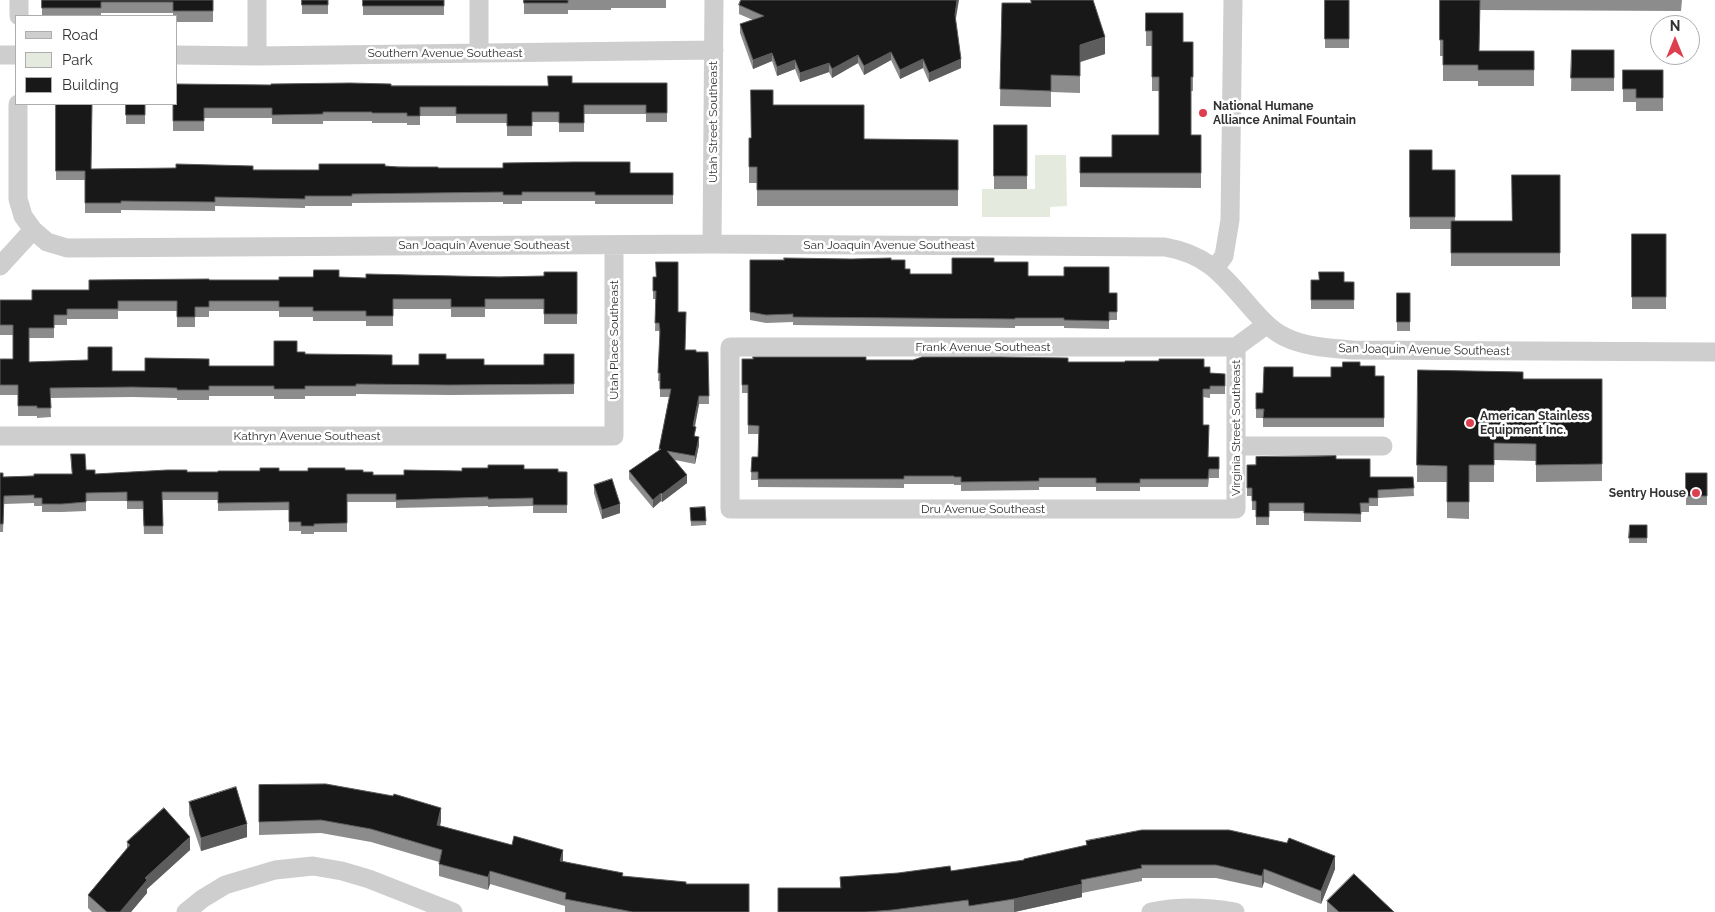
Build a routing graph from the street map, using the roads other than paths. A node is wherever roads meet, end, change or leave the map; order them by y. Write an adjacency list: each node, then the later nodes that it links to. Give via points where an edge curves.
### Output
1 (19, 0): 6 (street)
2 (257, 0): 12 (street)
3 (479, 0): 8 (street)
4 (714, 0): 7 (street, Utah Street Southeast)
5 (1233, 0): 18 (street, via 1230,220 1224,256)
6 (19, 15)
7 (714, 50): 8 (street, Southern Avenue Southeast); 15 (street, Utah Street Southeast)
8 (479, 53): 12 (street, Southern Avenue Southeast)
9 (0, 55): 10 (street)
10 (15, 55)
11 (178, 55): 12 (street, Southern Avenue Southeast)
12 (257, 56)
13 (18, 105): 14 (street, via 18,199 23,216)
14 (33, 230): 16 (street, San Joaquin Avenue Southeast, via 47,242 67,248); 17 (street)
15 (712, 244): 16 (street, San Joaquin Avenue Southeast); 18 (street, San Joaquin Avenue Southeast, via 1165,247 1183,250)
16 (614, 245): 23 (street, Utah Place Southeast)
17 (0, 266)
18 (1215, 268): 19 (street, San Joaquin Avenue Southeast)
19 (1266, 324): 20 (street); 21 (street, San Joaquin Avenue Southeast, via 1284,337 1352,350)
20 (1236, 347): 24 (street, Virginia Street Southeast); 26 (street, Frank Avenue Southeast, via 730,347)
21 (1715, 352)
22 (0, 436): 23 (street, Kathryn Avenue Southeast)
23 (614, 436)
24 (1236, 446): 25 (street); 27 (street, Virginia Street Southeast)
25 (1383, 446)
26 (730, 509): 27 (street, Dru Avenue Southeast)
27 (1236, 509)
28 (186, 912): 29 (street, via 225,885 275,870 313,866 342,870)
29 (453, 912)
30 (1151, 912): 31 (street, via 1187,907)
31 (1235, 912)

